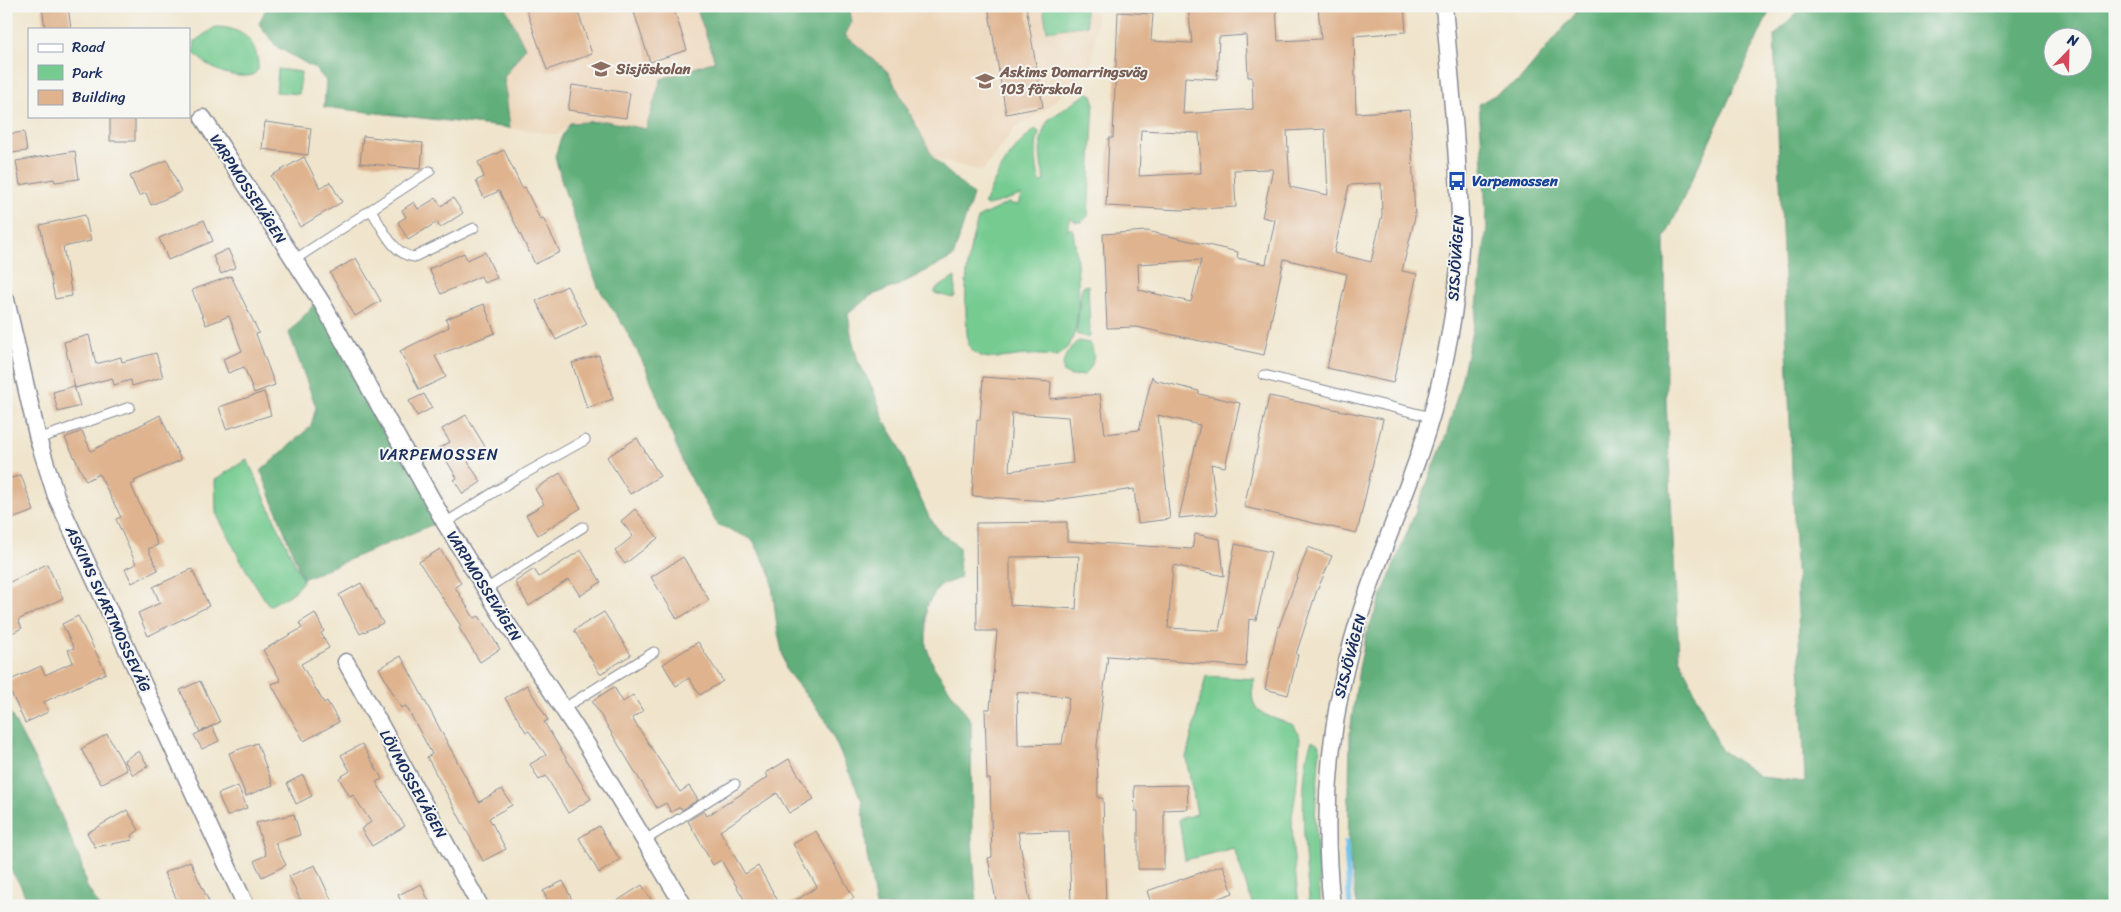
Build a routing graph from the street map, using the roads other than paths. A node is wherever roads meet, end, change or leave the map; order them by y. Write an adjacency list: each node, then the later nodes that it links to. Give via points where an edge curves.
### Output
1 (1444, 6): 10 (street, SISJÖVÄGEN, via 1460,235 1446,352)
2 (203, 118): 6 (street, VARPMOSSEVÄGEN)
3 (430, 171): 4 (lane, VARPMOSSEVÄGEN)
4 (370, 210): 5 (lane, via 395,247 407,256 414,257); 6 (lane, VARPMOSSEVÄGEN)
5 (474, 228)
6 (294, 260): 13 (street, VARPMOSSEVÄGEN, via 322,303)
7 (6, 300): 11 (street, ASKIMS SVARTMOSSEVÄG)
8 (1264, 375): 10 (lane)
9 (130, 407): 11 (lane)
10 (1431, 417): 24 (street, SISJÖVÄGEN, via 1345,667 1328,784 1327,844)
11 (38, 439): 21 (street, ASKIMS SVARTMOSSEVÄG, via 68,523)
12 (585, 440): 13 (lane)
13 (445, 523): 15 (street, VARPMOSSEVÄGEN)
14 (583, 527): 15 (lane)
15 (486, 589): 18 (street, VARPMOSSEVÄGEN)
16 (654, 652): 18 (lane)
17 (346, 662): 22 (street, LÖVMOSSEVÄGEN)
18 (564, 708): 20 (street, VARPMOSSEVÄGEN)
19 (735, 784): 20 (lane)
20 (645, 840): 23 (street, VARPMOSSEVÄGEN)
21 (246, 906)
22 (480, 906)
23 (684, 906)
24 (1332, 906)

